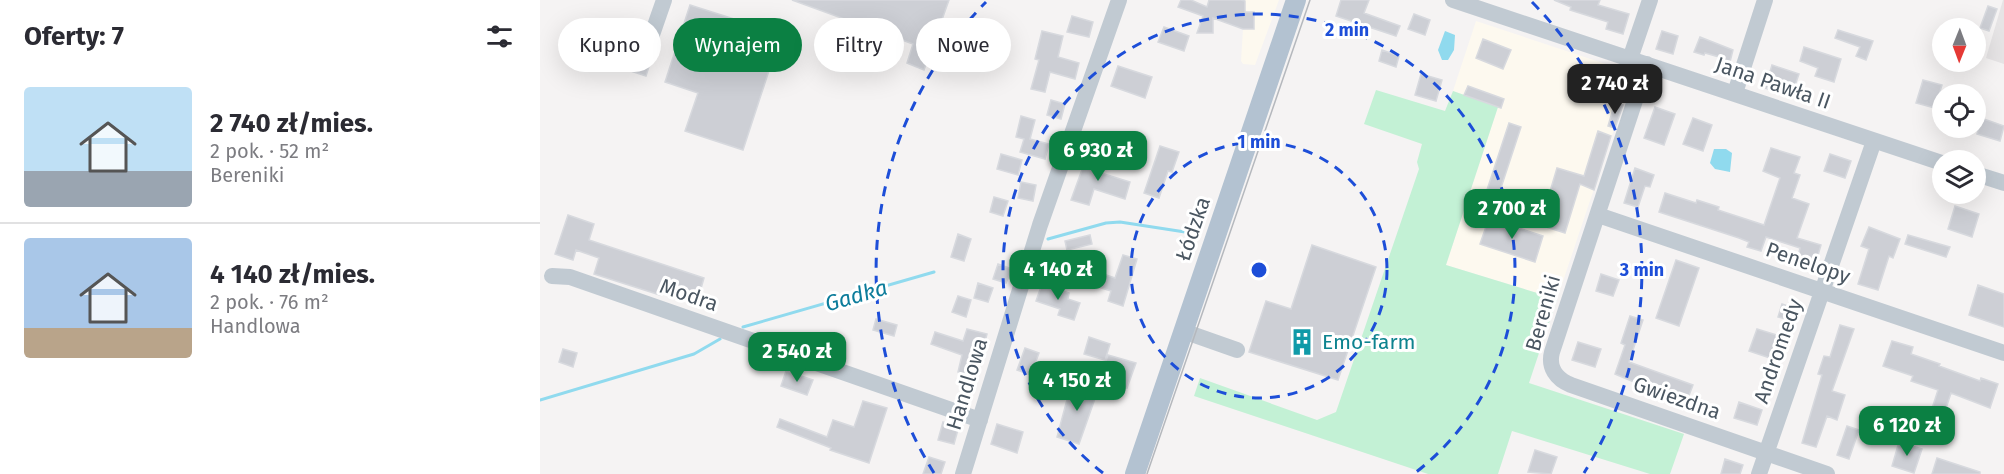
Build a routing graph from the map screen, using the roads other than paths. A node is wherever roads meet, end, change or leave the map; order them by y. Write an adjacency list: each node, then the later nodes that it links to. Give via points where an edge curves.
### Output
1 (664, 0): 7 (street)
2 (1119, 0): 22 (street, Handlowa, via 1040,225)
3 (1296, 0): 18 (main road, Łódzka)
4 (1453, 0): 8 (street, Jana Pawła II)
5 (1650, 0): 8 (street)
6 (1765, 0): 10 (street)
7 (658, 18)
8 (1630, 59): 9 (street, Jana Pawła II)
9 (1647, 64): 10 (street, Jana Pawła II); 15 (street, Bereniki)
10 (1735, 93): 11 (street, Jana Pawła II)
11 (1874, 141): 12 (street, Jana Pawła II); 17 (street, Andromedy)
12 (1932, 160)
13 (1986, 177): 14 (street)
14 (2004, 183)
15 (1598, 215): 17 (street, Penelopy); 21 (street, Bereniki, via 1552,352)
16 (552, 276): 22 (street, Modra, via 570,277)
17 (1822, 291): 20 (street, Penelopy); 23 (street, Andromedy)
18 (1183, 331): 19 (street); 25 (main road, Łódzka)
19 (1237, 350)
20 (2004, 353)
21 (1552, 369): 23 (street, Gwiezdna, via 1570,386)
22 (980, 420): 24 (street, Handlowa)
23 (1767, 453): 26 (street, Andromedy); 27 (street, Gwiezdna)
24 (963, 474)
25 (1135, 474)
26 (1759, 474)
27 (1827, 474)

